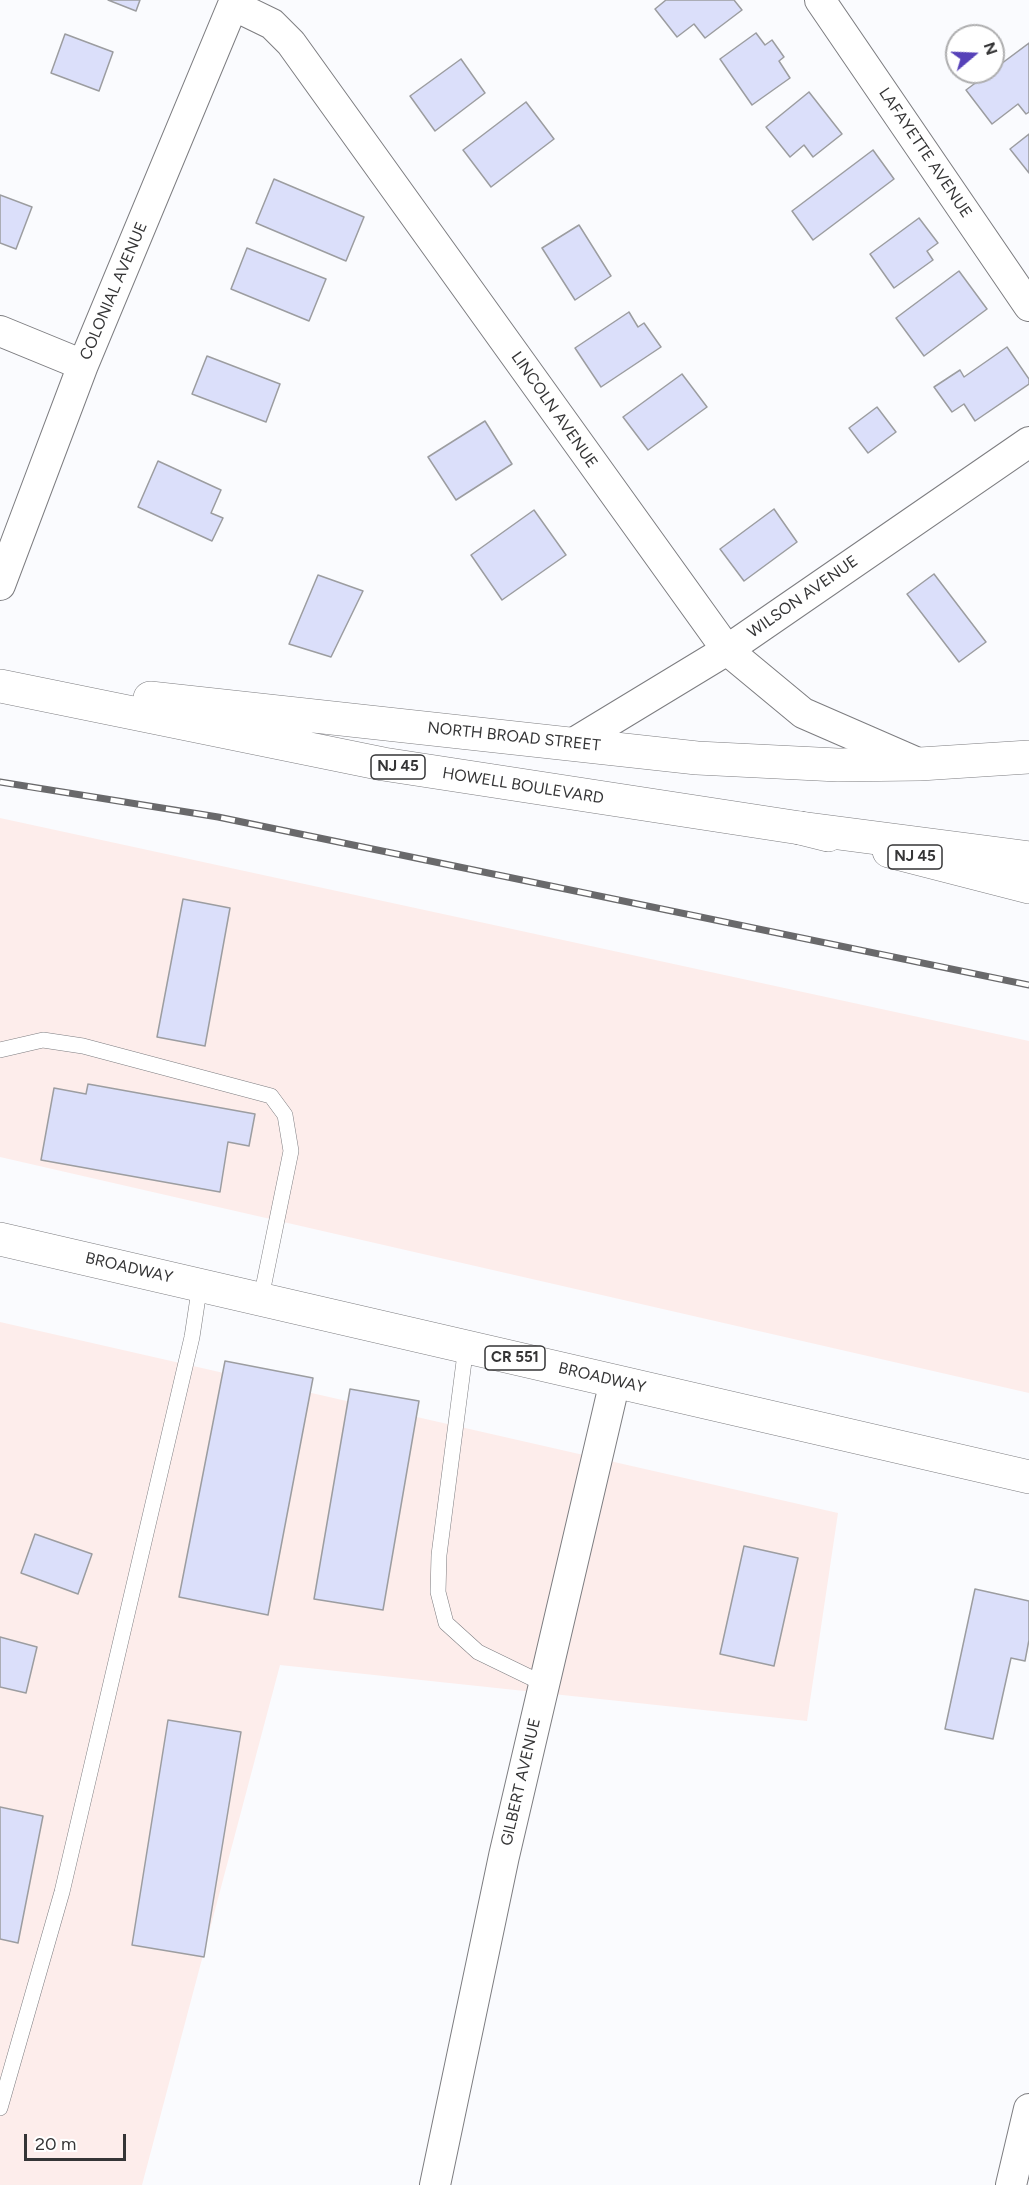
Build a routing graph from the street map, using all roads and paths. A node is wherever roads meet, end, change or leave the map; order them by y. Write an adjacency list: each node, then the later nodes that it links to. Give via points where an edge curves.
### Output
1 (820, 0): 3 (street, LAFAYETTE AVENUE)
2 (234, 3): 5 (street, COLONIAL AVENUE); 8 (street, LINCOLN AVENUE, via 272,24 291,43)
3 (1029, 306)
4 (0, 331): 5 (street)
5 (83, 365): 7 (street, COLONIAL AVENUE)
6 (1029, 442): 8 (street, WILSON AVENUE)
7 (0, 585)
8 (728, 650): 10 (street, WILSON AVENUE); 12 (street, LINCOLN AVENUE, via 803,713)
9 (0, 684): 10 (main road, NORTH BROAD STREET / NJ 45); 13 (main road, HOWELL BOULEVARD / NJ 45, via 383,764)
10 (572, 744): 12 (main road, NORTH BROAD STREET / NJ 45, via 697,758 838,765)
11 (1029, 757): 12 (main road, NORTH BROAD STREET / NJ 45)
12 (920, 764)
13 (800, 828): 14 (main road); 15 (main road, NJ 45)
14 (1029, 858)
15 (1029, 887)
16 (0, 1050): 19 (lane, via 43,1040 82,1046 271,1096 285,1114 291,1151)
17 (0, 1239): 18 (main road, BROADWAY / CR 551)
18 (200, 1284): 19 (main road, BROADWAY / CR 551); 24 (lane, via 192,1337 62,1892)
19 (261, 1298): 20 (main road, BROADWAY / CR 551)
20 (466, 1346): 21 (main road, BROADWAY / CR 551); 23 (lane, via 439,1555 438,1592 446,1623 478,1652)
21 (615, 1381): 22 (main road, BROADWAY / CR 551); 23 (street, GILBERT AVENUE)
22 (1029, 1477)
23 (544, 1684): 26 (street, GILBERT AVENUE)
24 (0, 2108)
25 (1029, 2109): 27 (street)
26 (435, 2185)
27 (1011, 2185)

